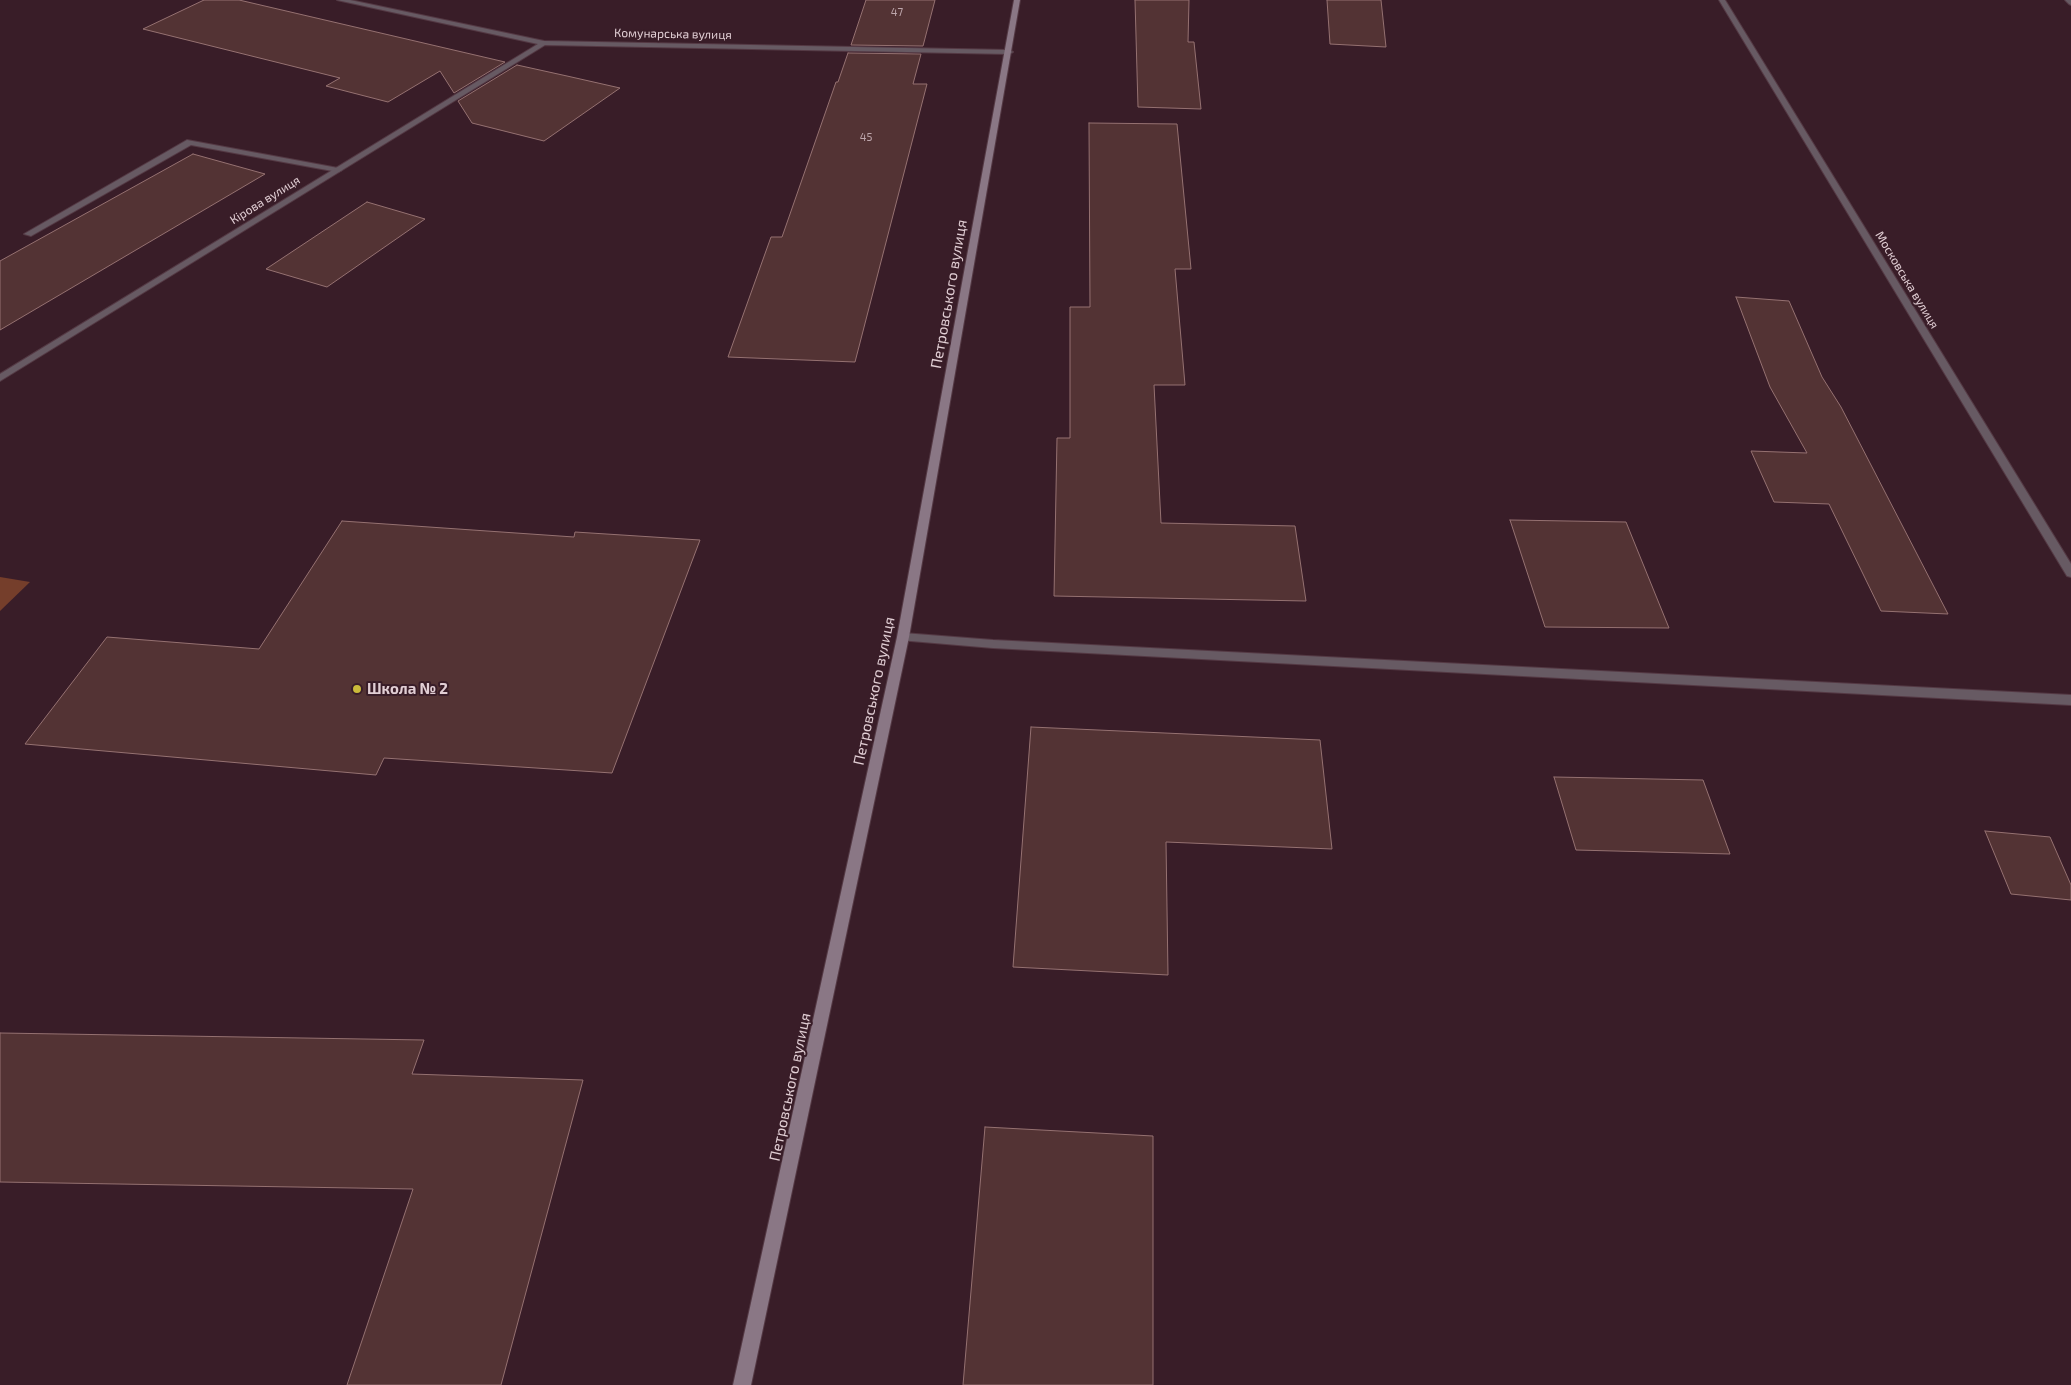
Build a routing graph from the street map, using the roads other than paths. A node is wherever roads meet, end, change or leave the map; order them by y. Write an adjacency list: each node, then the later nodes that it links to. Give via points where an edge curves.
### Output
1 (340, 0): 6 (street, Комунарська вулиця)
2 (1017, 0): 7 (main road, Петровського вулиця)
3 (1722, 0): 11 (street, Московська вулиця)
4 (2068, 0): 5 (street)
5 (2071, 3)
6 (544, 43): 7 (street, Комунарська вулиця); 8 (street, Кірова вулиця)
7 (1009, 52): 12 (main road, Петровського вулиця)
8 (338, 170): 9 (street, via 190,142); 10 (street, Кірова вулиця)
9 (28, 234)
10 (0, 378)
11 (2071, 573)
12 (903, 637): 13 (street); 14 (main road, Петровського вулиця)
13 (2071, 700)
14 (742, 1385)

